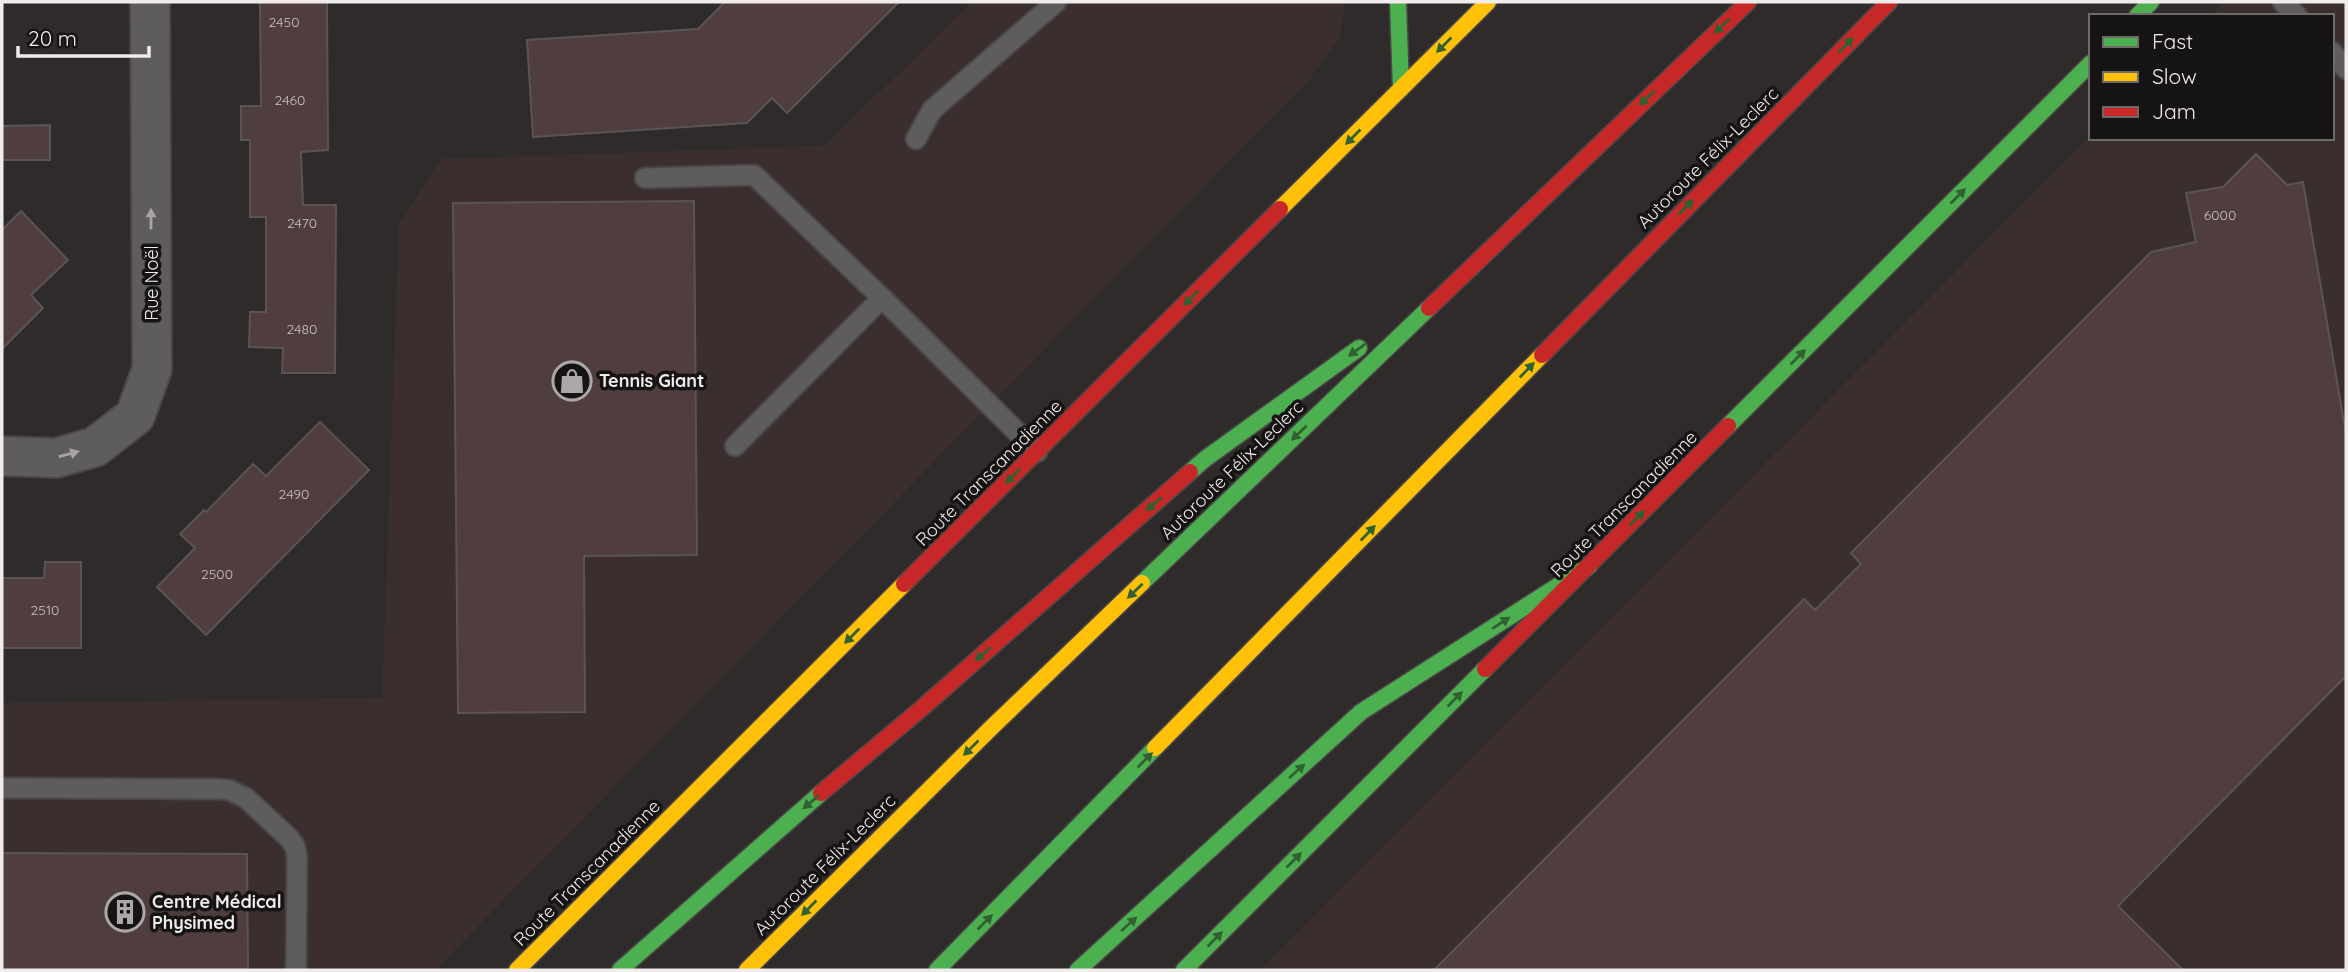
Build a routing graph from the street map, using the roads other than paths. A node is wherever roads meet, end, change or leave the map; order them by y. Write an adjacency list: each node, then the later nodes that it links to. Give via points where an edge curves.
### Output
1 (150, 2): 17 (street, Rue Noël, one-way to 1, via 56,458 95,447 135,416 152,369)
2 (1056, 2): 11 (lane, via 932,110)
3 (1398, 2): 10 (main road)
4 (1488, 2): 10 (main road, Route Transcanadienne, one-way to 10)
5 (1748, 2): 13 (main road, Autoroute Félix-Leclerc, one-way to 13)
6 (1889, 2): 24 (main road, Autoroute Félix-Leclerc, one-way to 6)
7 (2334, 54): 9 (lane)
8 (2089, 65): 18 (main road, Route Transcanadienne, one-way to 8)
9 (2346, 69)
10 (1401, 89): 16 (main road, Route Transcanadienne, one-way to 16)
11 (916, 139)
12 (645, 178): 14 (lane, via 754,174)
13 (1472, 267): 22 (main road, one-way to 22, via 1205,458); 23 (main road, Autoroute Félix-Leclerc, one-way to 23)
14 (881, 298): 15 (lane); 16 (lane)
15 (734, 446)
16 (1037, 452): 21 (main road, Route Transcanadienne, one-way to 21)
17 (2, 456)
18 (1589, 566): 25 (main road, one-way to 18, via 1360,712); 26 (main road, Route Transcanadienne, one-way to 18)
19 (2, 788): 20 (lane, via 218,789 246,798 295,847)
20 (296, 970)
21 (517, 970)
22 (620, 970)
23 (747, 970)
24 (937, 970)
25 (1078, 970)
26 (1184, 970)

